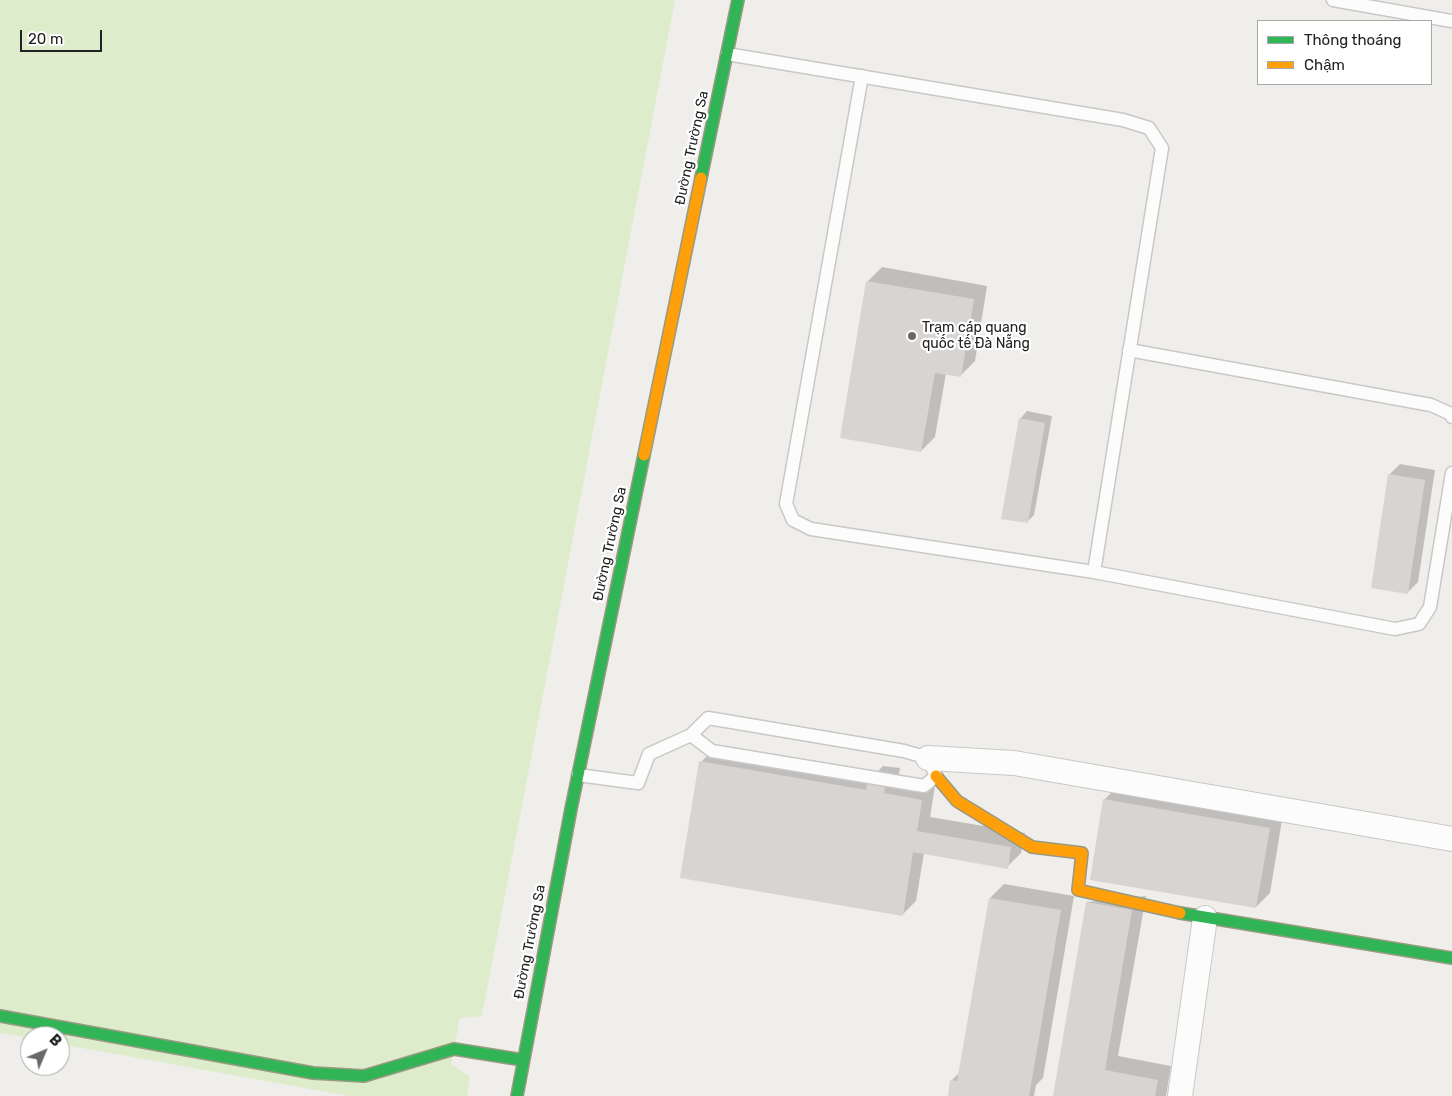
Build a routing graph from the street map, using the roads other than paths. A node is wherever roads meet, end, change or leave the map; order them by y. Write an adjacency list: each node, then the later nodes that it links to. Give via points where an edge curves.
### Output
1 (738, 0): 4 (main road, Đường Trường Sa)
2 (1334, 0): 3 (lane)
3 (1452, 21)
4 (727, 54): 5 (lane); 12 (main road, Đường Trường Sa)
5 (862, 76): 6 (lane, via 1123,120 1149,128 1162,148); 9 (lane, via 786,504 793,520 811,529)
6 (1130, 350): 7 (lane, via 1431,405); 9 (lane)
7 (1452, 417)
8 (1452, 473): 9 (lane, via 1430,608 1419,624 1395,629)
9 (1094, 572)
10 (691, 735): 11 (lane, via 708,718 904,751); 11 (lane, via 712,751 924,786); 12 (lane, via 649,754 638,783)
11 (932, 767): 13 (street, via 1014,763); 14 (main road, via 957,801 1032,847 1082,852 1078,890)
12 (578, 775): 17 (main road, Đường Trường Sa)
13 (1452, 839)
14 (1205, 918): 15 (main road); 19 (street)
15 (1452, 958)
16 (0, 1016): 17 (main road, via 313,1073 364,1076 454,1050)
17 (523, 1060): 18 (main road, Đường Trường Sa)
18 (517, 1096)
19 (1180, 1096)

